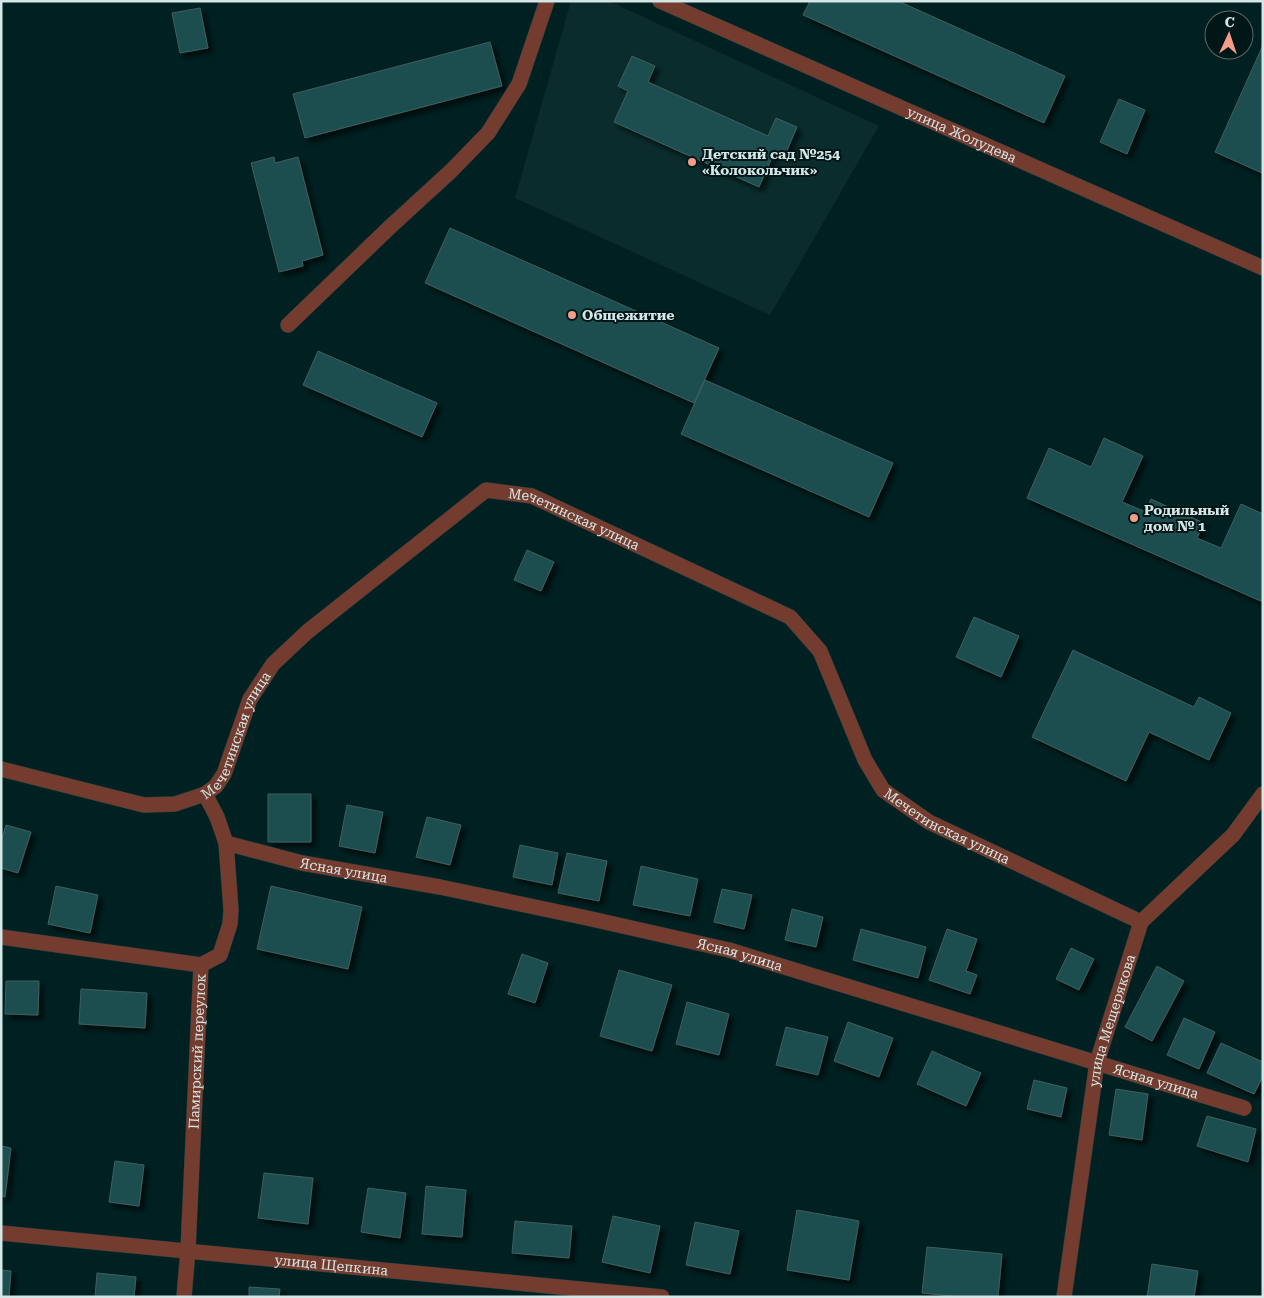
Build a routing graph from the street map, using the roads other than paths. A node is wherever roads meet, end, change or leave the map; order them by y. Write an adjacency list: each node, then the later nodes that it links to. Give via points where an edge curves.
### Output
1 (547, 1): 4 (street, via 519,84 488,133)
2 (660, 1): 3 (street, улица Жолудева)
3 (1263, 268)
4 (288, 325)
5 (1, 769): 6 (street, Мечетинская улица, via 144,805 175,804)
6 (205, 794): 8 (street, Памирский переулок); 9 (street, Мечетинская улица, via 224,774 250,699 273,664 306,632 486,490 532,496 790,617 820,651 865,760 883,790 929,822)
7 (1263, 794): 9 (street, улица Мещерякова, via 1233,835)
8 (226, 843): 11 (street, Памирский переулок, via 230,924 220,955); 12 (street, Ясная улица, via 302,862 440,887 728,950)
9 (1141, 922): 12 (street, улица Мещерякова)
10 (1, 937): 11 (street)
11 (201, 965): 15 (street, Памирский переулок)
12 (1097, 1062): 13 (street, Ясная улица); 18 (street, улица Мещерякова)
13 (1244, 1108)
14 (1, 1232): 15 (street, улица Щепкина)
15 (188, 1250): 16 (street, Памирский переулок); 17 (street, улица Щепкина)
16 (184, 1297)
17 (662, 1297)
18 (1064, 1297)

